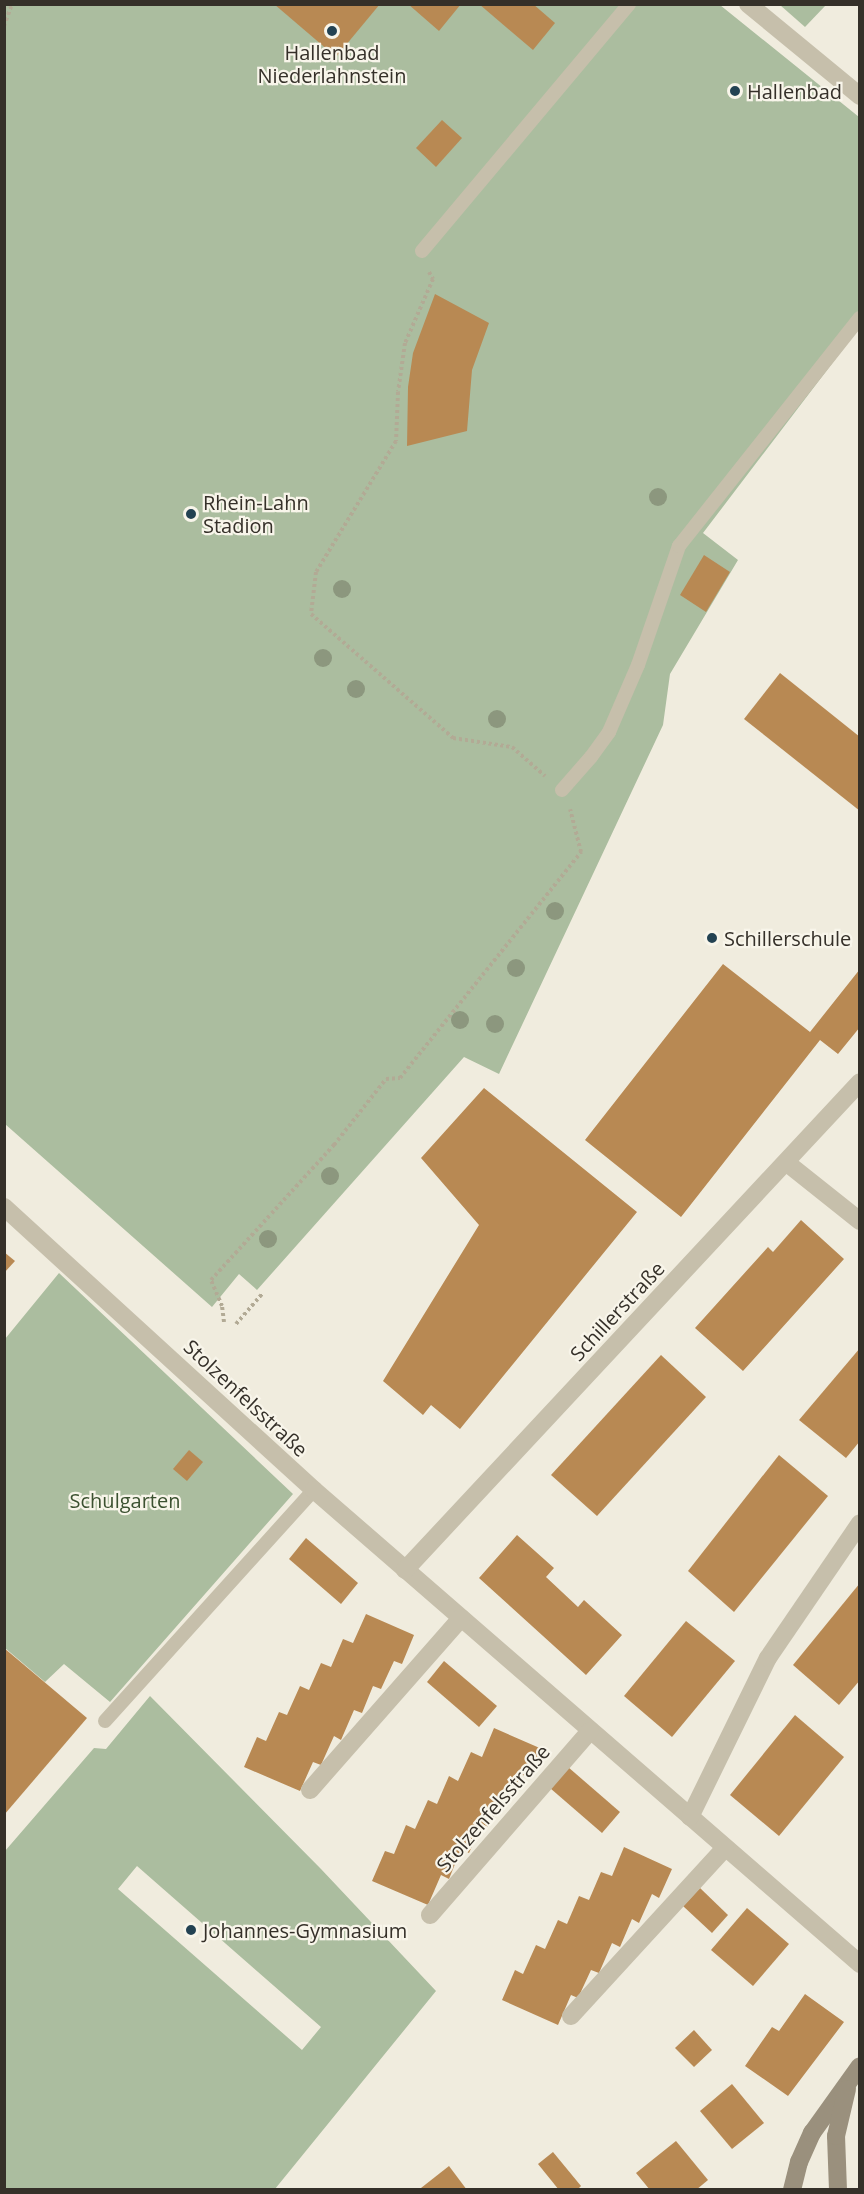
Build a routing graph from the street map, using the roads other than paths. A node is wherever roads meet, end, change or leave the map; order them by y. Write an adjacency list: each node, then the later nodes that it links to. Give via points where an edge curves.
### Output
1 (629, 4): 4 (lane)
2 (748, 4): 3 (street)
3 (860, 96)
4 (422, 251)
5 (860, 318): 6 (lane, via 679,546 638,665 609,732)
6 (562, 790)
7 (860, 1082): 8 (street, Schillerstraße)
8 (787, 1163): 10 (street); 13 (street, Schillerstraße)
9 (4, 1207): 11 (street, Stolzenfelsstraße)
10 (860, 1221)
11 (314, 1490): 13 (street, Stolzenfelsstraße); 15 (lane)
12 (860, 1523): 18 (street, via 768,1658)
13 (405, 1570): 14 (street, Stolzenfelsstraße)
14 (460, 1618): 16 (street, Stolzenfelsstraße); 17 (street)
15 (105, 1722)
16 (590, 1731): 18 (street, Stolzenfelsstraße); 20 (street, Stolzenfelsstraße)
17 (310, 1790)
18 (690, 1817): 19 (street, Stolzenfelsstraße)
19 (725, 1848): 21 (street, Stolzenfelsstraße); 22 (street)
20 (430, 1915)
21 (860, 1964)
22 (571, 2016)
23 (860, 2066): 24 (street)
24 (848, 2084): 25 (street, via 812,2133); 26 (street, via 836,2136)
25 (792, 2190)
26 (838, 2190)

